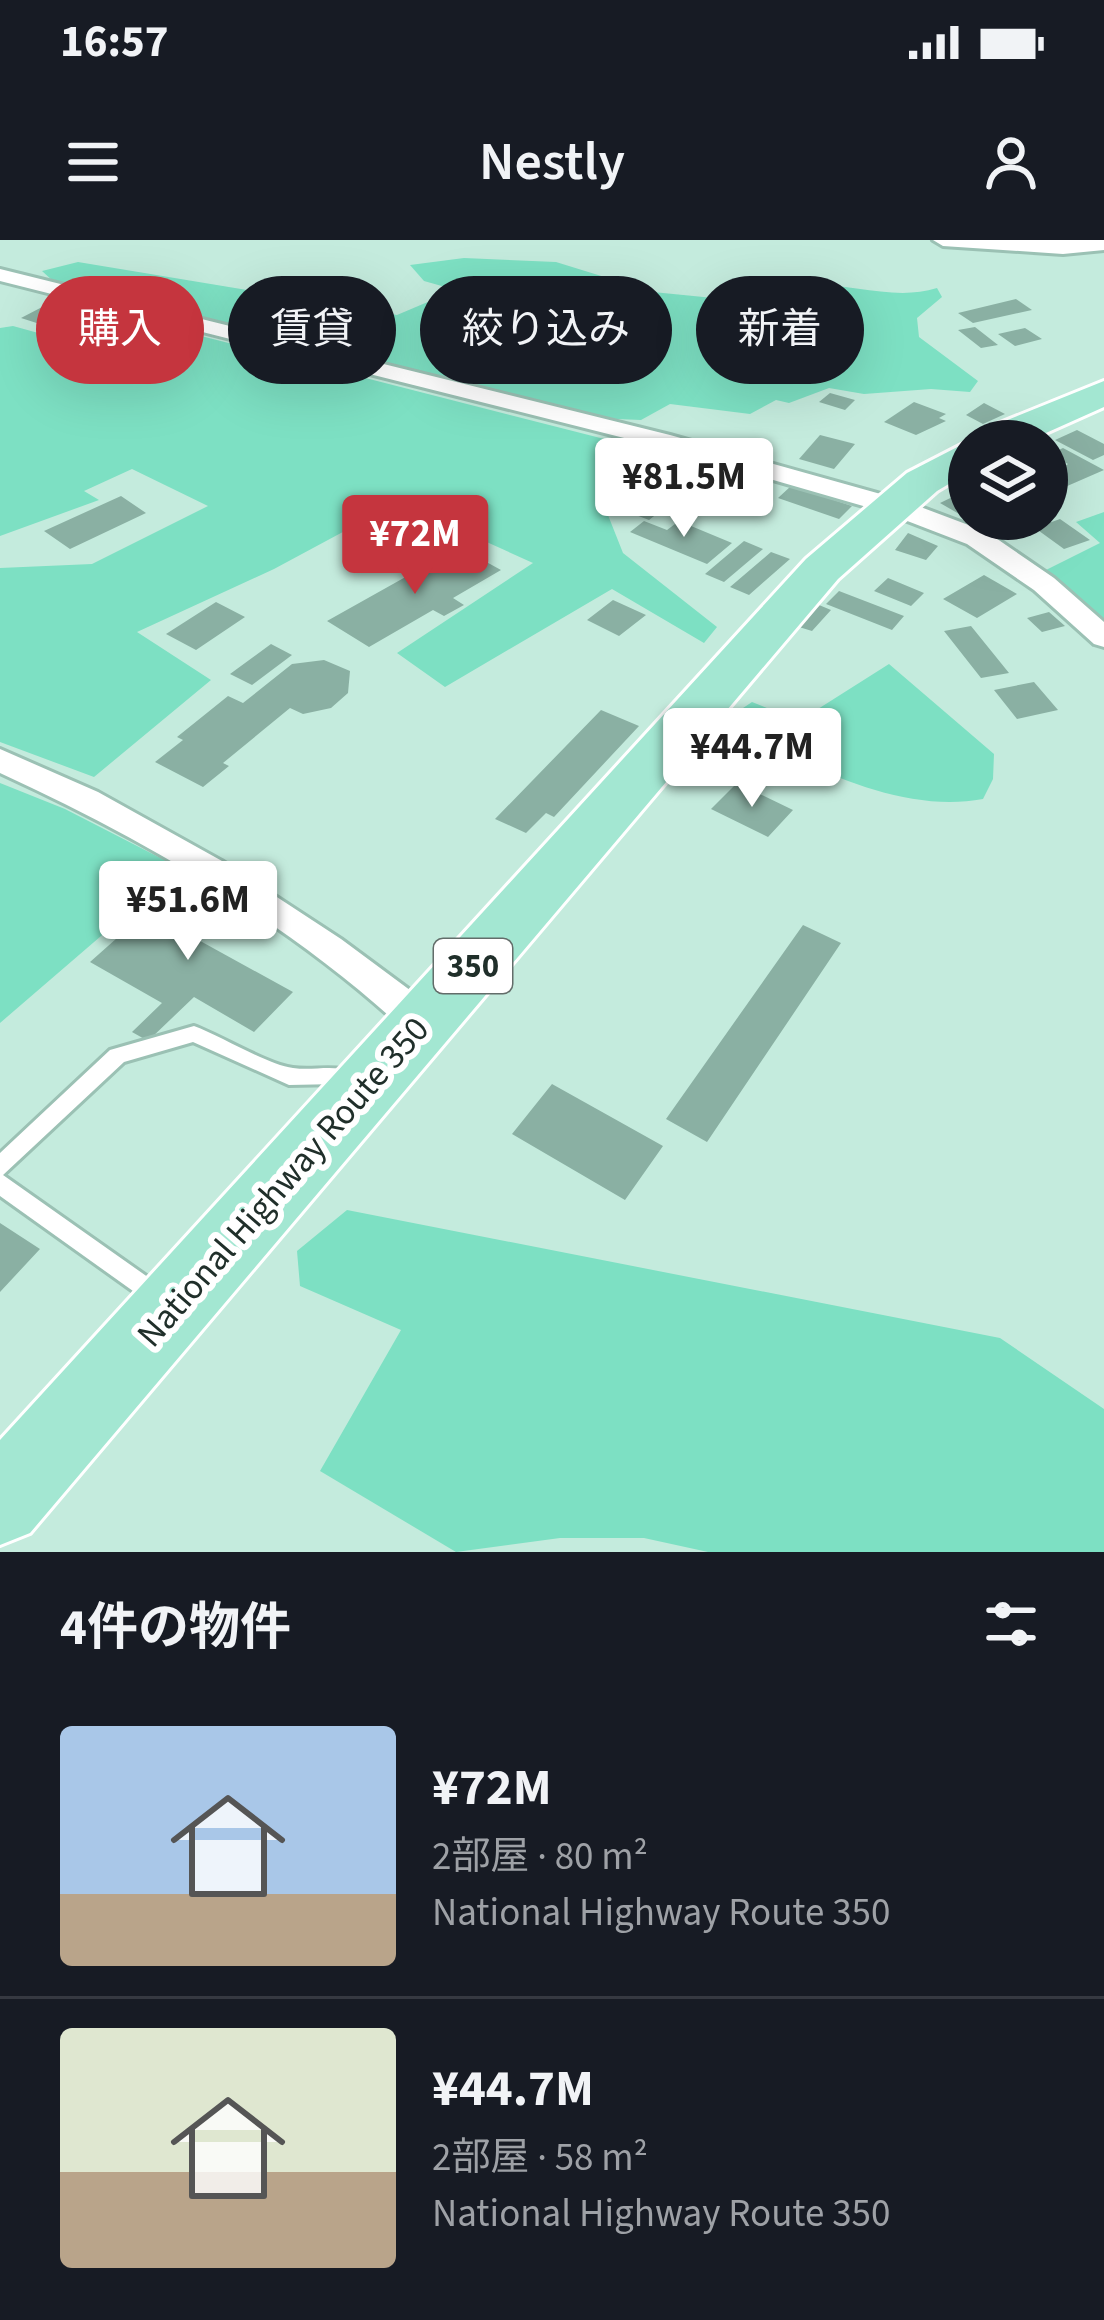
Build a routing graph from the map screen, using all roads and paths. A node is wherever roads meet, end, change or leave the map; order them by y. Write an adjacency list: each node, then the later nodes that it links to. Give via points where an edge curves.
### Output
1 (943, 240): 2 (street)
2 (1104, 244)
3 (0, 275): 7 (street)
4 (1104, 393): 5 (highway)
5 (1042, 420)
6 (948, 468): 7 (highway, National Highway Route 350 / 350)
7 (893, 506): 8 (street, via 977,538); 10 (highway, National Highway Route 350 / 350, via 822,569)
8 (1104, 638)
9 (0, 760): 10 (street, via 188,854)
10 (423, 1022): 11 (highway, National Highway Route 350 / 350)
11 (365, 1089): 12 (lane, via 341,1076 290,1078 194,1034 117,1056); 14 (highway, National Highway Route 350 / 350)
12 (0, 1167)
13 (0, 1184): 14 (lane)
14 (171, 1309): 15 (highway, National Highway Route 350 / 350)
15 (0, 1503)

